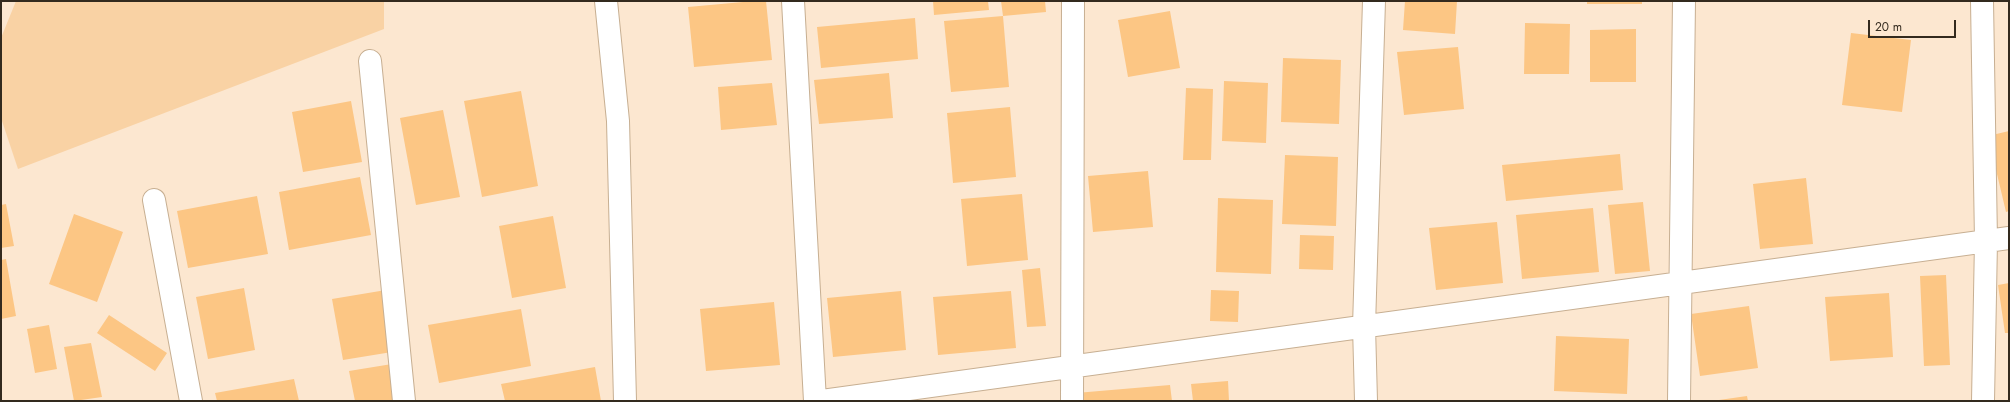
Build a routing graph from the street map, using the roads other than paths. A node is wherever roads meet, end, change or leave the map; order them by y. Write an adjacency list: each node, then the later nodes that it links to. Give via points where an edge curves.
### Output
1 (606, 1): 16 (street, via 618,121)
2 (793, 1): 17 (street)
3 (1073, 1): 13 (street)
4 (1374, 1): 12 (street)
5 (1684, 1): 11 (street)
6 (1982, 1): 10 (street)
7 (370, 61): 15 (street)
8 (154, 200): 14 (street)
9 (2009, 238): 10 (street)
10 (1986, 241): 11 (street); 21 (street)
11 (1680, 283): 12 (street); 20 (street)
12 (1364, 326): 13 (street); 19 (street)
13 (1072, 367): 17 (street); 18 (street)
14 (191, 401)
15 (404, 401)
16 (625, 401)
17 (827, 401)
18 (1072, 401)
19 (1366, 401)
20 (1679, 401)
21 (1984, 401)

